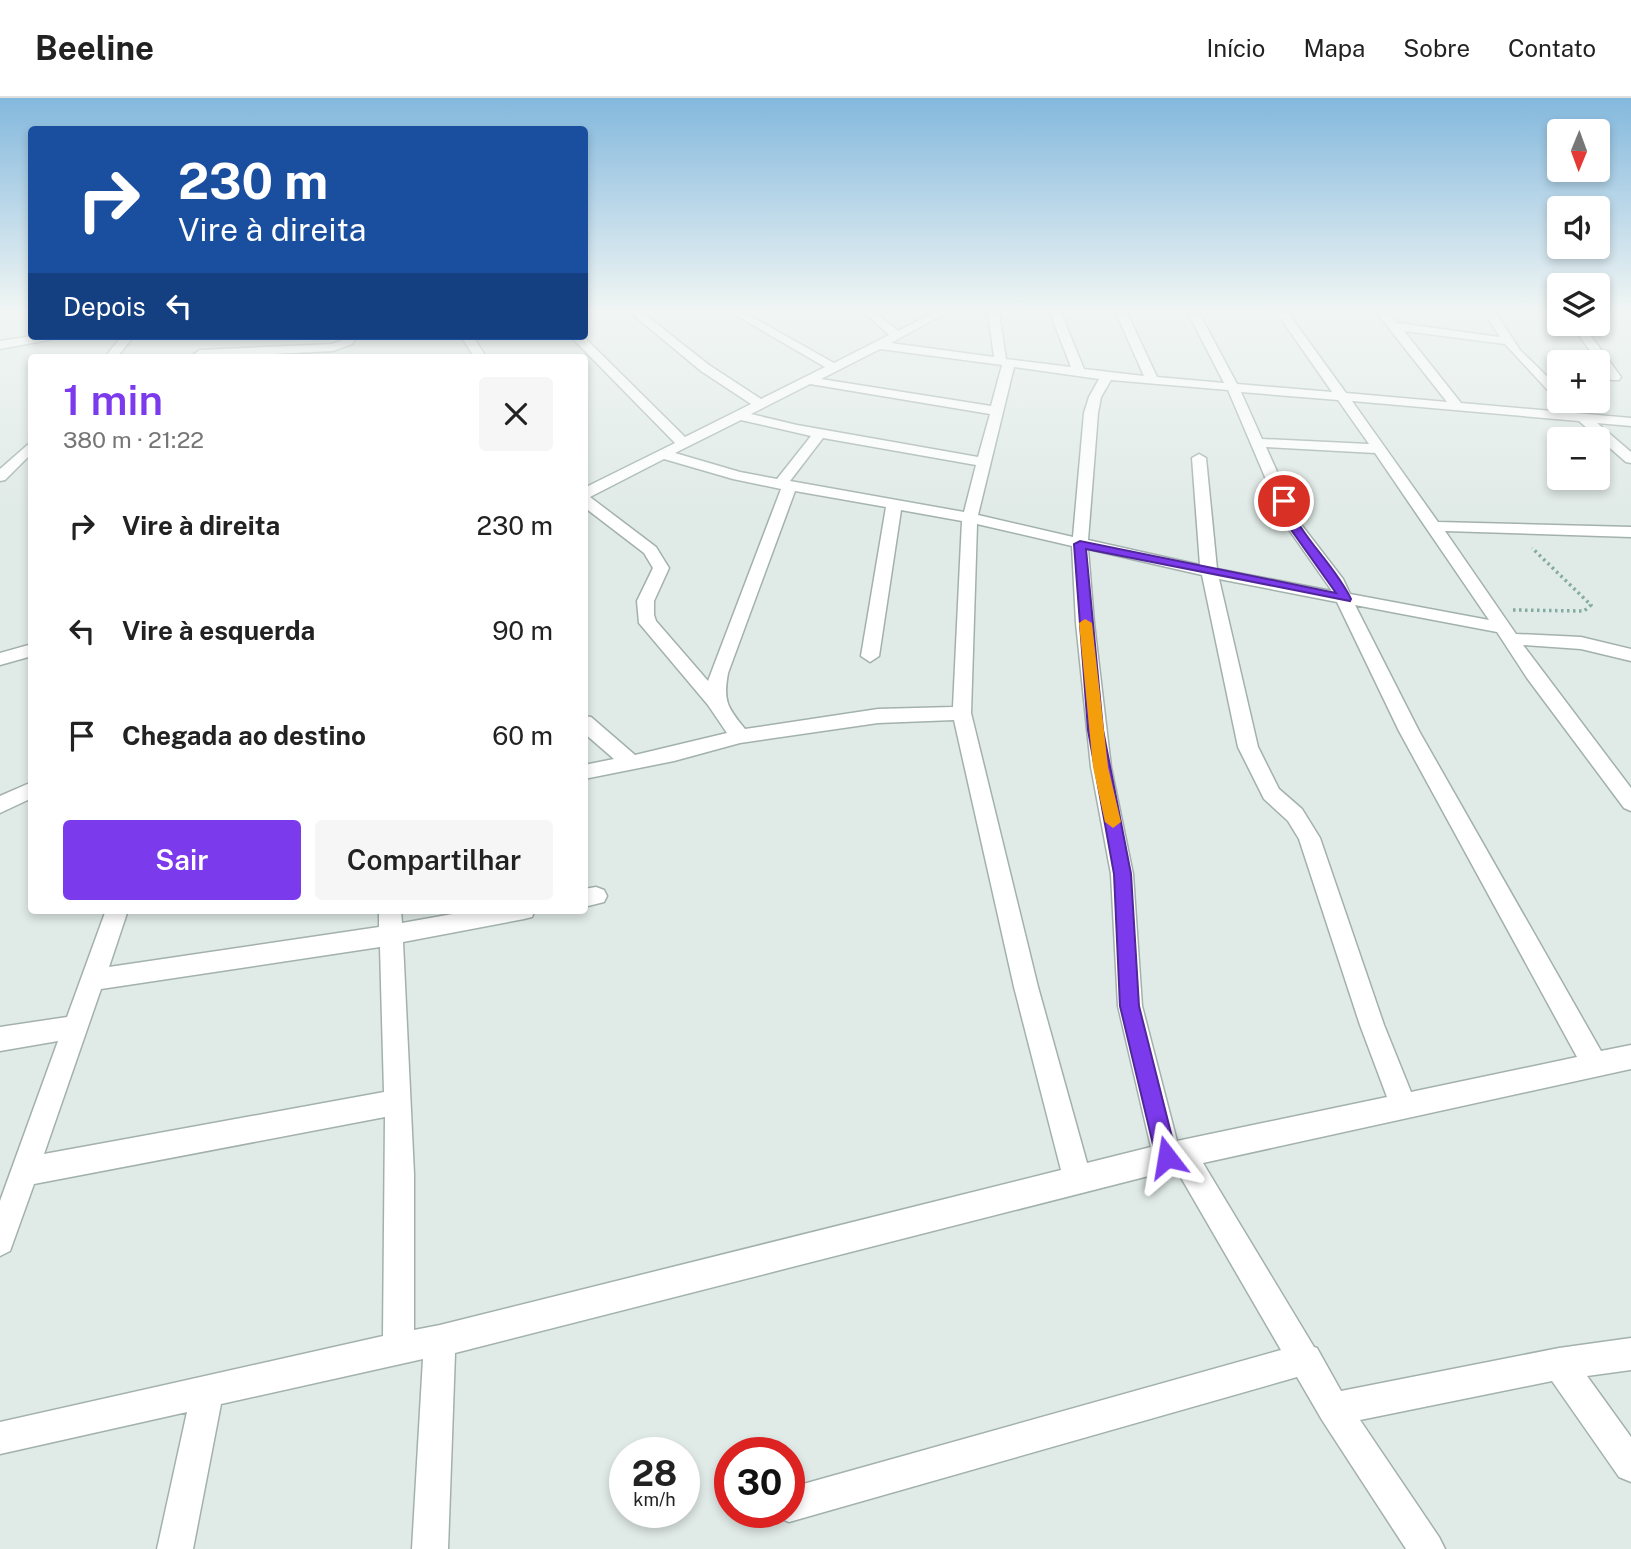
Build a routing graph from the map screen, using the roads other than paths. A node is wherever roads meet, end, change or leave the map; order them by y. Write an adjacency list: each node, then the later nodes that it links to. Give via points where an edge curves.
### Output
1 (621, 381): 21 (street)
2 (724, 381): 13 (street)
3 (805, 381): 13 (street)
4 (810, 381): 15 (street)
5 (1002, 381): 15 (street)
6 (1104, 381): 37 (street, via 1091,412)
7 (1159, 381): 11 (street)
8 (1229, 381): 11 (street)
9 (1332, 381): 12 (street)
10 (1437, 381): 14 (street)
11 (1233, 388): 12 (street); 22 (street)
12 (1345, 398): 14 (street); 24 (street)
13 (760, 404): 17 (street)
14 (1458, 408): 18 (street)
15 (997, 411): 28 (street)
16 (1578, 413): 18 (street)
17 (738, 415): 20 (street); 21 (street)
18 (1585, 420): 19 (street); 27 (street)
19 (1631, 422)
20 (820, 433): 28 (street); 30 (street)
21 (683, 443): 25 (street)
22 (1258, 443): 24 (street); 39 (street, via 1293,524)
23 (28, 449): 29 (street)
24 (1378, 449): 35 (street)
25 (663, 454): 30 (street); 31 (street)
26 (1199, 458): 38 (street)
27 (1631, 459)
28 (984, 462): 34 (street)
29 (0, 477)
30 (784, 486): 33 (street); 45 (street, via 719,673)
31 (588, 491)
32 (588, 492): 45 (street, via 658,560 661,568 643,612 648,624)
33 (894, 505): 34 (street); 43 (street)
34 (970, 518): 37 (street); 46 (street)
35 (1431, 526): 36 (street); 40 (street)
36 (1631, 532)
37 (1080, 544): 38 (street); 64 (street, via 1095,730 1122,874 1130,1006)
38 (1209, 572): 39 (street); 63 (street, via 1248,747 1271,794 1295,815 1308,838)
39 (1345, 599): 40 (street); 61 (street, via 1409,731)
40 (1506, 634): 42 (street); 52 (street)
41 (28, 651): 44 (street)
42 (1631, 654)
43 (870, 656)
44 (0, 659)
45 (714, 700): 48 (street)
46 (962, 713): 48 (street, via 878,716); 66 (street, via 1026,987)
47 (588, 725): 49 (street)
48 (740, 736): 49 (street)
49 (631, 762): 50 (street)
50 (588, 771)
51 (28, 791): 53 (street)
52 (1631, 803)
53 (0, 805)
54 (116, 914): 57 (street)
55 (483, 914): 56 (street)
56 (391, 923): 57 (street, via 182,969); 62 (street)
57 (94, 979): 58 (street)
58 (75, 1027): 59 (street); 65 (street)
59 (0, 1040)
60 (1631, 1057): 61 (street)
61 (1595, 1065): 63 (street)
62 (397, 1102): 65 (street); 69 (street)
63 (1404, 1106): 64 (street)
64 (1175, 1155): 66 (street); 71 (street)
65 (24, 1172): 67 (street)
66 (1078, 1181): 68 (street)
67 (0, 1241)
68 (440, 1341): 69 (street); 79 (street)
69 (398, 1348): 73 (street)
70 (1631, 1354): 72 (street)
71 (1306, 1359): 74 (street); 77 (street)
72 (1559, 1364): 74 (street); 76 (street)
73 (208, 1390): 75 (street); 78 (street)
74 (1334, 1409): 80 (street)
75 (0, 1438)
76 (1631, 1465)
77 (805, 1500)
78 (175, 1549)
79 (430, 1549)
80 (1427, 1549)

